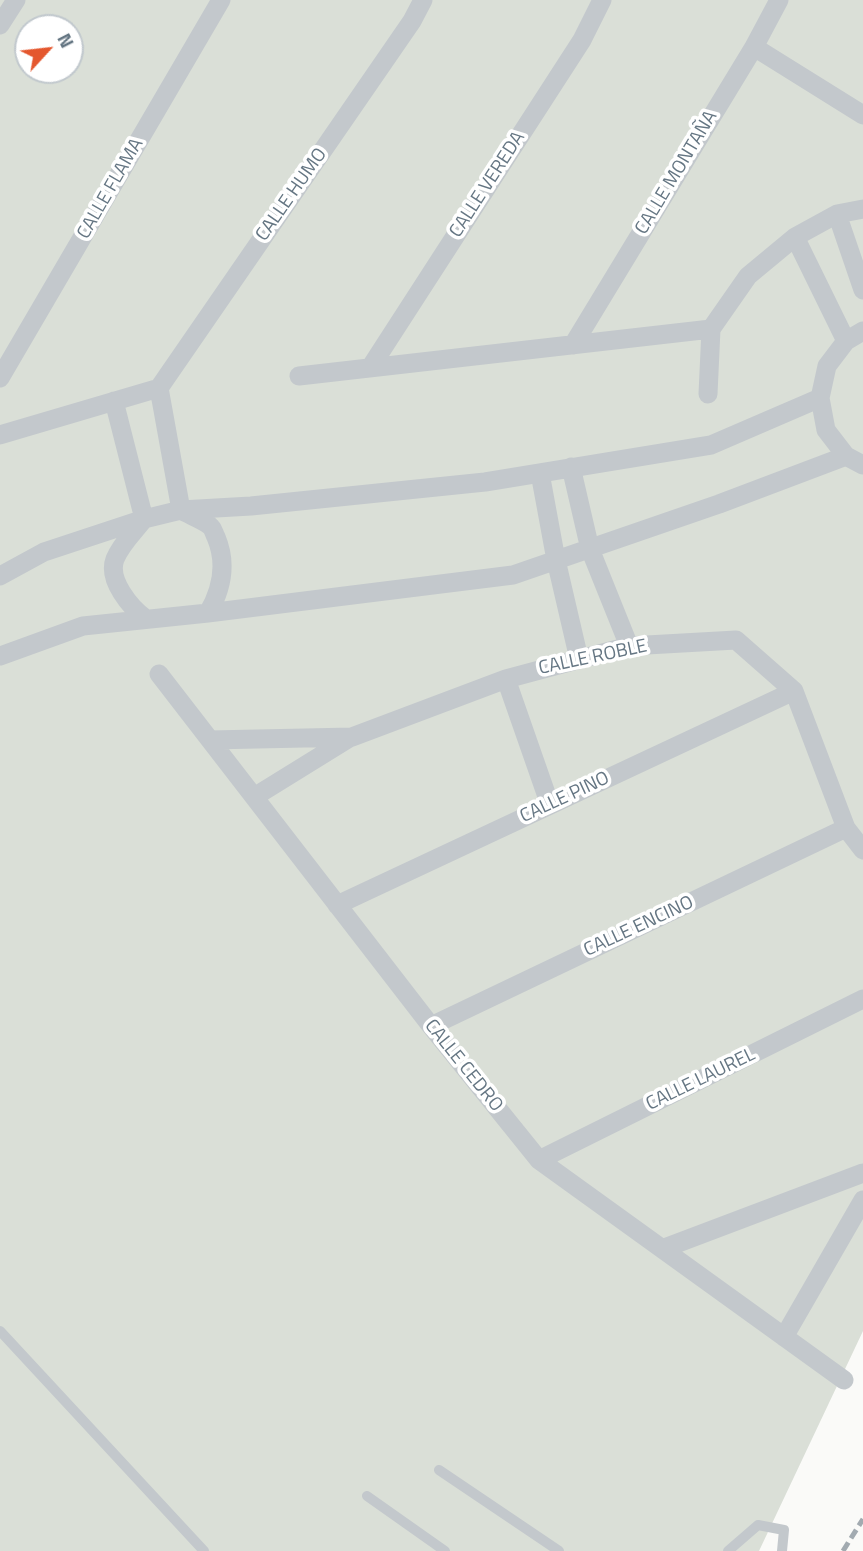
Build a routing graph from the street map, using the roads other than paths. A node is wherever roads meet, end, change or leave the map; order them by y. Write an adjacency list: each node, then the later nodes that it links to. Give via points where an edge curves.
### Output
1 (16, 0): 6 (street)
2 (221, 0): 18 (street, CALLE FLAMA)
3 (423, 0): 19 (street, CALLE HUMO)
4 (602, 0): 16 (street, CALLE VEREDA, via 582,40)
5 (779, 0): 7 (street, CALLE MONTAÑA)
6 (0, 25)
7 (754, 47): 8 (street); 15 (street, CALLE MONTAÑA)
8 (863, 115)
9 (863, 209): 10 (street)
10 (837, 214): 11 (street); 12 (street)
11 (795, 237): 13 (street, via 748,276); 14 (street)
12 (863, 290)
13 (711, 329): 15 (street); 20 (street)
14 (855, 336): 21 (street, via 827,366)
15 (573, 345): 16 (street)
16 (370, 368): 17 (street)
17 (299, 376)
18 (0, 378)
19 (159, 388): 22 (street); 27 (street)
20 (708, 394)
21 (820, 398): 24 (street, via 826,429); 25 (street, via 710,445)
22 (114, 401): 23 (street); 28 (street)
23 (0, 435)
24 (855, 460): 29 (street)
25 (571, 467): 26 (street); 29 (street)
26 (540, 473): 27 (street); 30 (street)
27 (181, 510): 28 (street); 32 (street, via 211,527 220,548 220,586)
28 (144, 519): 31 (street, via 44,552); 33 (street, via 113,563 127,601)
29 (590, 549): 30 (street); 34 (street)
30 (556, 560): 32 (street, via 513,575); 36 (street)
31 (0, 576)
32 (208, 613): 33 (street)
33 (146, 619): 35 (street, via 83,626)
34 (629, 646): 36 (street, CALLE ROBLE); 39 (street, CALLE ROBLE, via 736,640)
35 (0, 656)
36 (579, 659): 38 (street, CALLE ROBLE)
37 (159, 674): 41 (street, CALLE CEDRO)
38 (506, 679): 40 (street, CALLE ROBLE); 43 (street)
39 (794, 691): 43 (street, CALLE PINO); 44 (street, CALLE ROBLE)
40 (352, 737): 41 (street, CALLE ROBLE); 42 (street)
41 (210, 740): 42 (street, CALLE CEDRO)
42 (254, 797): 46 (street, CALLE CEDRO)
43 (550, 805): 46 (street, CALLE PINO)
44 (846, 828): 45 (street, CALLE ROBLE); 48 (street, CALLE ENCINO)
45 (863, 850)
46 (337, 905): 48 (street, CALLE CEDRO)
47 (863, 999): 49 (street, CALLE LAUREL)
48 (431, 1026): 49 (street, CALLE CEDRO)
49 (540, 1160): 52 (street, CALLE CEDRO)
50 (863, 1173): 52 (street)
51 (863, 1200): 54 (street)
52 (662, 1249): 54 (street, CALLE CEDRO)
53 (0, 1331): 58 (lane)
54 (784, 1337): 55 (street, CALLE CEDRO)
55 (844, 1380)
56 (439, 1470): 60 (lane)
57 (366, 1496): 59 (lane)
58 (204, 1551)
59 (445, 1551)
60 (559, 1551)
61 (727, 1551): 62 (lane, via 758,1525 784,1530)
62 (782, 1551)

